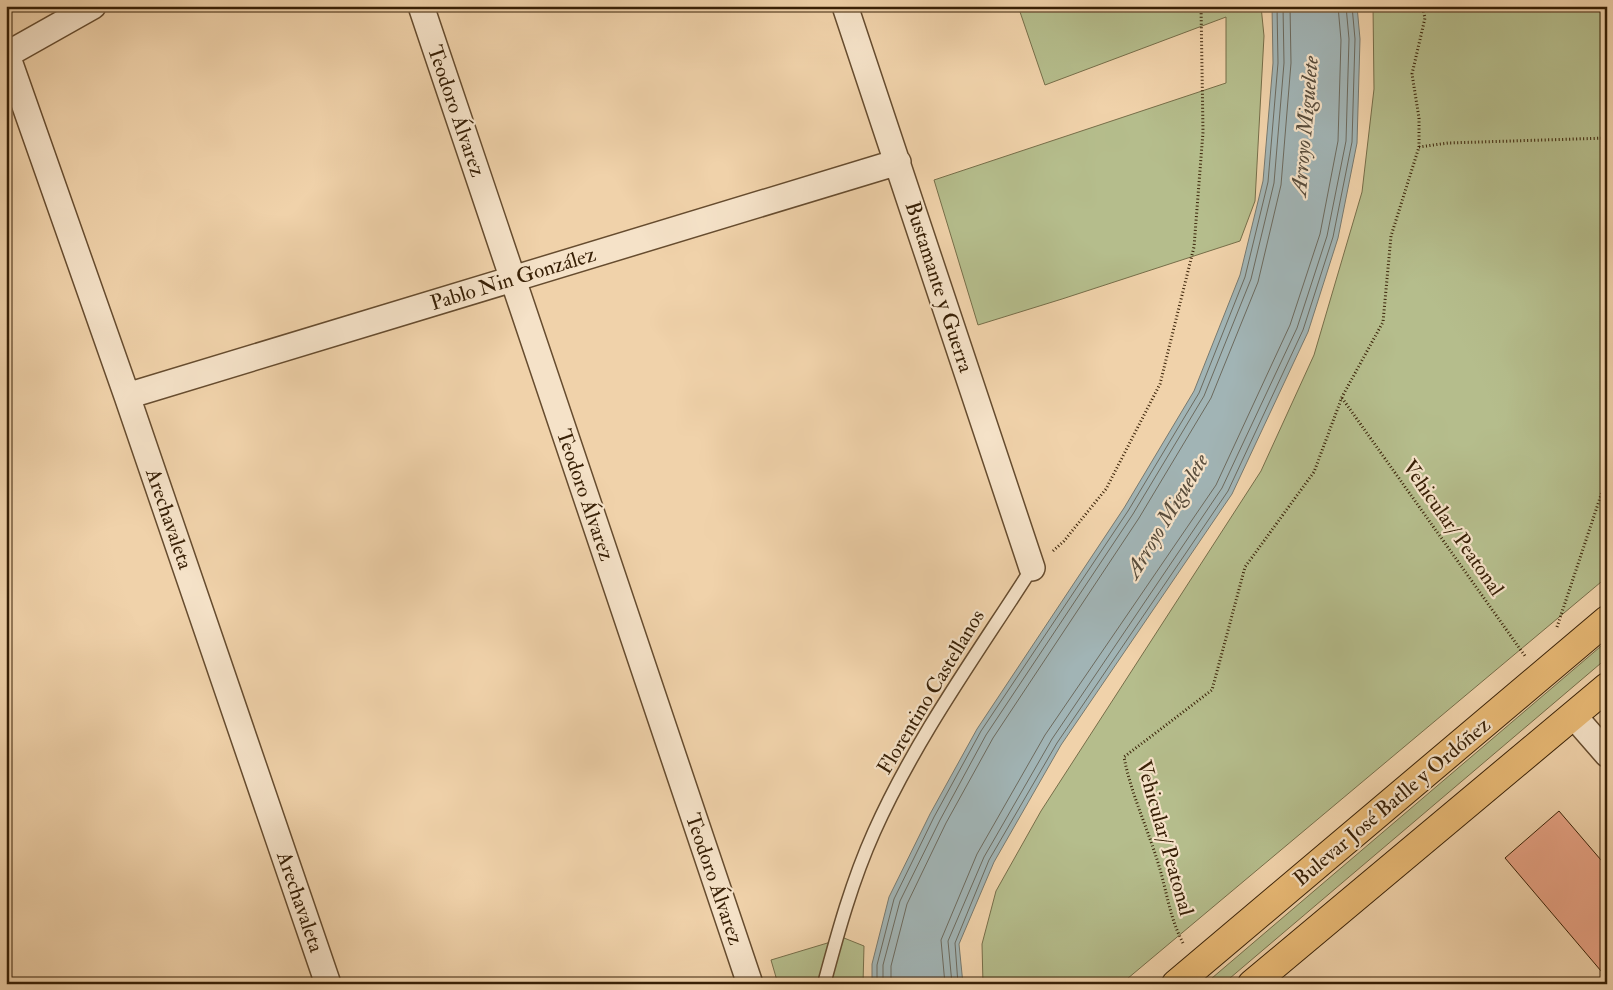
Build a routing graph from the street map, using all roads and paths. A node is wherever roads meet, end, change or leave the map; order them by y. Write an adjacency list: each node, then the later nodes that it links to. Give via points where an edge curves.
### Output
1 (93, 6): 6 (street)
2 (421, 6): 10 (street, Teodoro Álvarez)
3 (846, 6): 9 (street, Bustamante y Guerra)
4 (1201, 6): 14 (path, via 1203,132 1194,247 1160,384 1106,489 1064,541)
5 (1422, 6): 8 (path, Vehicular/ Peatonal, via 1425,18 1412,74 1419,118)
6 (6, 55): 11 (street, Arechavaleta)
7 (1607, 138): 8 (path, via 1448,143)
8 (1419, 147): 12 (path, Vehicular/ Peatonal, via 1391,236 1383,322)
9 (898, 162): 10 (street, Pablo Nin González); 14 (street, Bustamante y Guerra)
10 (513, 279): 11 (street, Pablo Nin González); 23 (street, Teodoro Álvarez)
11 (127, 396): 22 (street, Arechavaleta)
12 (1342, 397): 17 (path, Vehicular/ Peatonal); 21 (path, Vehicular/ Peatonal, via 1314,472 1245,567 1212,690 1124,757 1176,929)
13 (1607, 477): 16 (path)
14 (1032, 568): 24 (lane, Florentino Castellanos, via 911,756 873,832 843,911)
15 (1607, 620): 17 (main road, Bulevar José Batlle y Ordóñez)
16 (1555, 632)
17 (1540, 677): 21 (main road, Bulevar José Batlle y Ordóñez)
18 (1607, 687): 19 (main road)
19 (1573, 715): 20 (street); 26 (main road)
20 (1607, 754)
21 (1197, 966): 25 (main road, Bulevar José Batlle y Ordóñez)
22 (328, 984)
23 (750, 984)
24 (824, 984)
25 (1176, 984)
26 (1252, 984)

